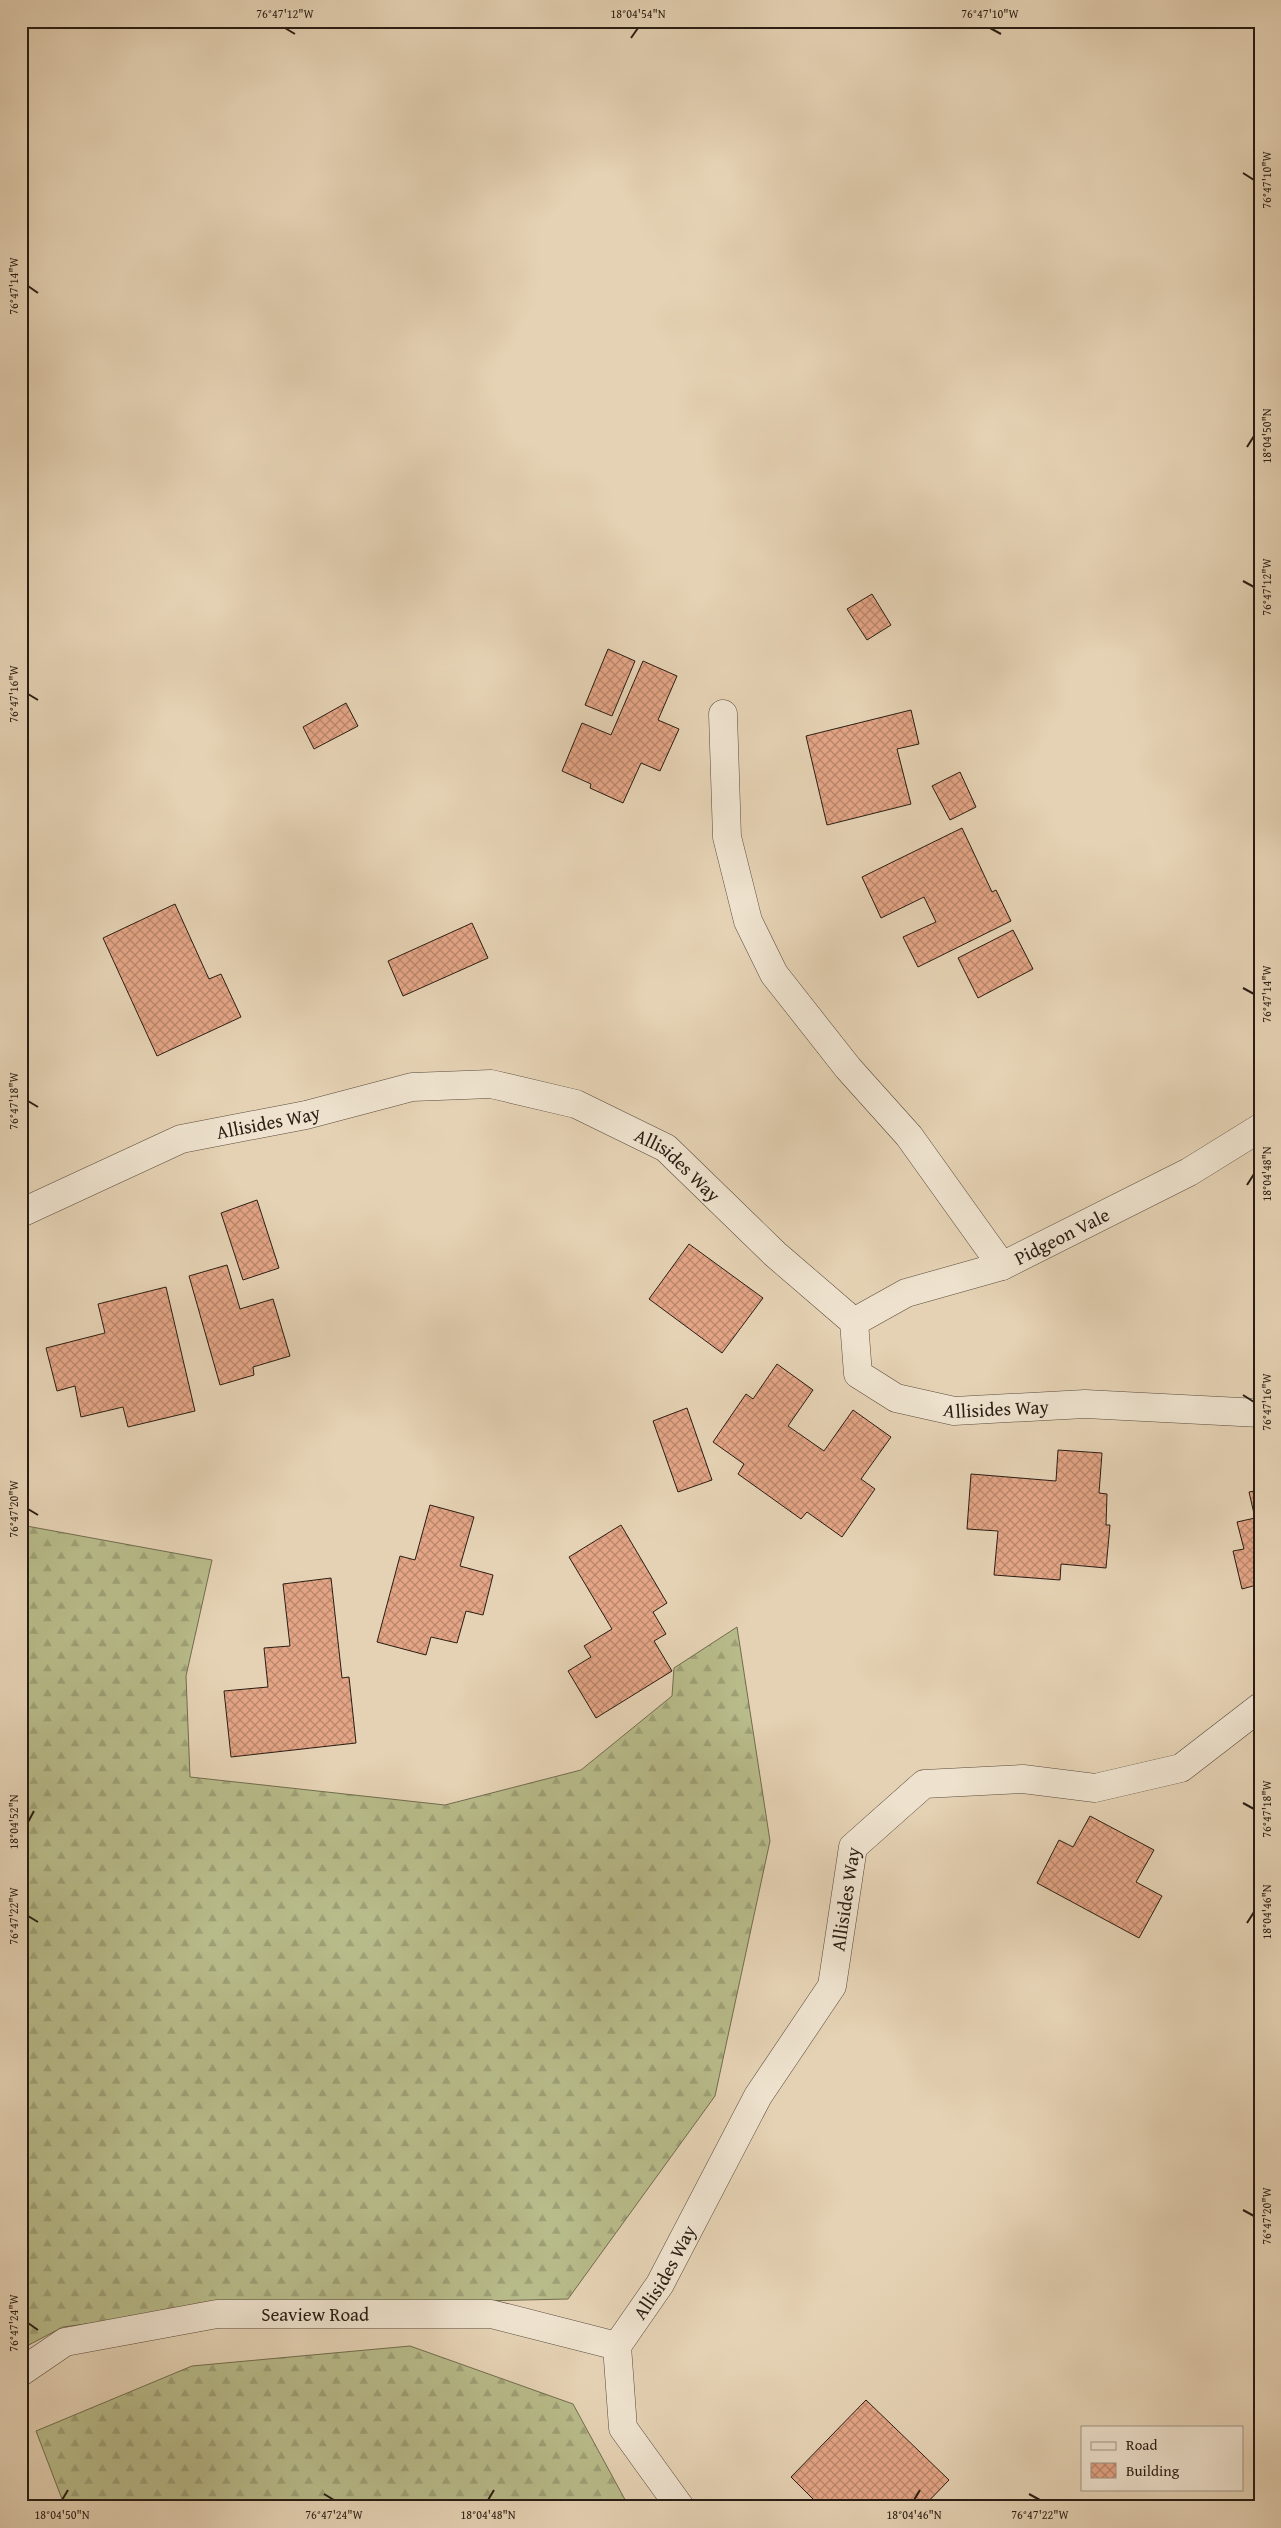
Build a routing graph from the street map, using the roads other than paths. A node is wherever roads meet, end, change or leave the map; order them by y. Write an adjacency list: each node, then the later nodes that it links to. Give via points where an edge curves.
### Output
1 (724, 714): 4 (street, via 727,837 748,921 774,974 848,1068 909,1136)
2 (1260, 1128): 4 (street, Pidgeon Vale, via 1189,1172)
3 (21, 1214): 5 (street, Allisides Way, via 181,1139 306,1115 412,1087 491,1084 576,1104 666,1148 775,1254)
4 (1002, 1266): 5 (street, Pidgeon Vale, via 906,1293)
5 (854, 1322): 6 (street, Allisides Way, via 858,1374 896,1398 954,1411 1085,1404)
6 (1260, 1413)
7 (1260, 1707): 8 (street, Allisides Way, via 1181,1768 1095,1788 1022,1779 924,1784 853,1847 832,1986 758,2096 660,2284)
8 (617, 2346): 9 (street, Seaview Road, via 491,2314 217,2314 65,2342); 10 (street, via 623,2428)
9 (21, 2372)
10 (680, 2507)

